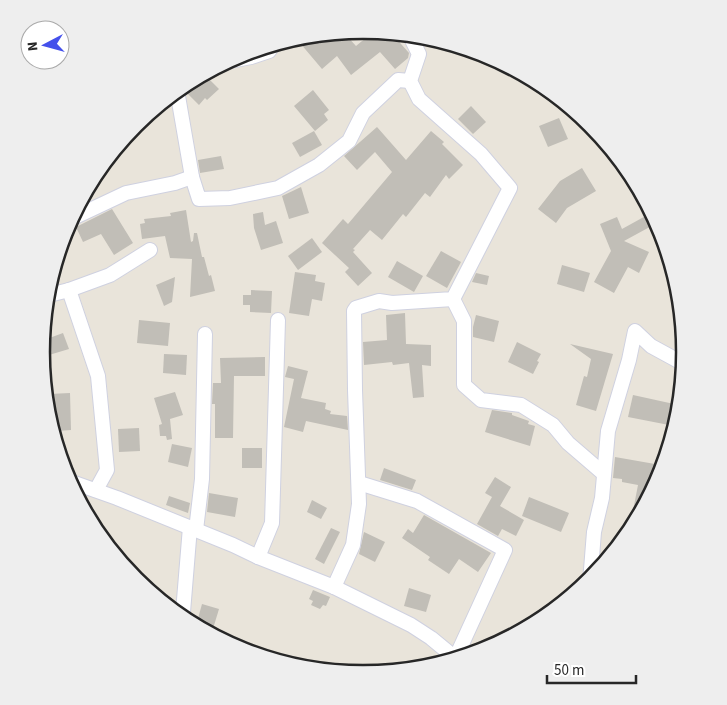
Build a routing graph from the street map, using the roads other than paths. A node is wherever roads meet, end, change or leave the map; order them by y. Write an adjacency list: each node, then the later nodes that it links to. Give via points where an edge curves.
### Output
1 (413, 43): 2 (street, via 419,54)
2 (410, 80): 4 (street, via 398,80 363,113 350,141 319,165 278,188 230,198 199,199); 9 (street, via 419,99 481,154 510,188)
3 (179, 100): 4 (street)
4 (192, 176): 5 (street, via 175,183 126,193)
5 (82, 214)
6 (150, 250): 7 (street, via 110,275)
7 (69, 290): 8 (street); 16 (street, via 98,376 107,470)
8 (56, 293)
9 (453, 300): 13 (street, via 464,321 464,385 481,400 520,405 553,425 568,443); 14 (street, via 380,301 354,311)
10 (278, 320): 18 (street, via 272,523)
11 (205, 334): 17 (street, via 202,479)
12 (677, 360): 13 (street, via 651,346 635,331 608,432)
13 (604, 474): 19 (street)
14 (359, 483): 20 (street, via 353,545); 22 (street, via 417,501 505,550)
15 (80, 487): 16 (street)
16 (96, 490): 17 (street)
17 (193, 528): 18 (street); 21 (street)
18 (258, 557): 20 (street)
19 (591, 567)
20 (334, 587): 23 (street, via 411,625)
21 (183, 609)
22 (457, 652)
23 (451, 654)

